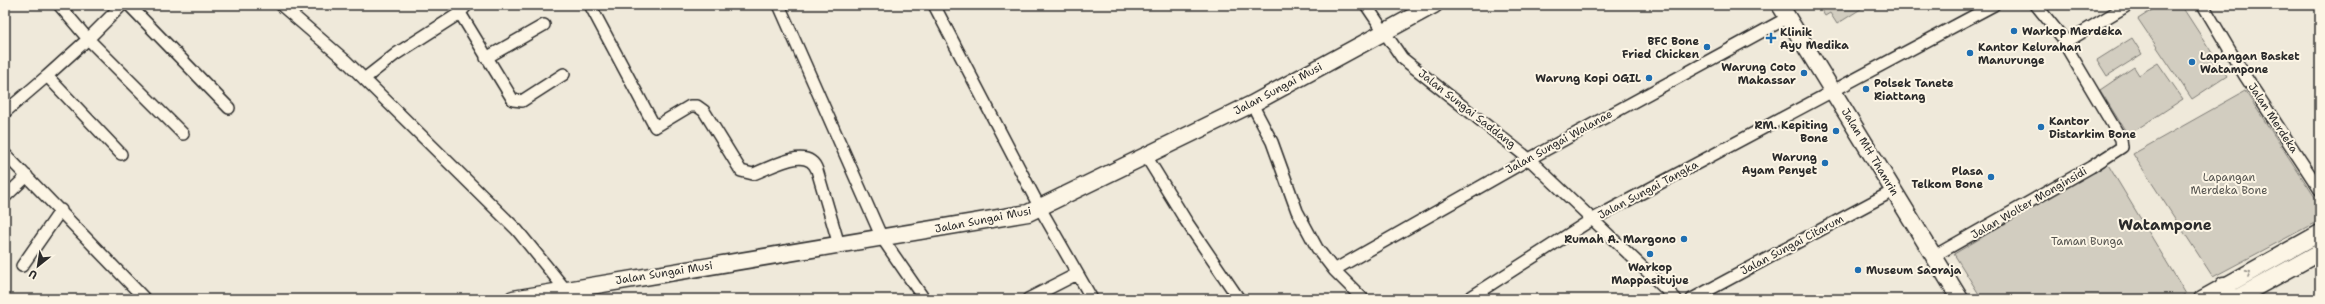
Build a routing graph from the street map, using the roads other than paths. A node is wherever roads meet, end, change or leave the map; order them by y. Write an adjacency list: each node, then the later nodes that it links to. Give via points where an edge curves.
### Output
1 (59, 5): 18 (street)
2 (122, 5): 18 (street)
3 (129, 5): 26 (street)
4 (280, 5): 23 (street)
5 (590, 5): 42 (street, via 655,127 690,106 697,106 704,111 741,171 746,174 753,174 800,157 808,158 814,162 818,170)
6 (779, 5): 41 (street)
7 (934, 5): 37 (street)
8 (1366, 5): 17 (street, Jalan Sungai Saddang)
9 (1434, 5): 17 (street, Jalan Sungai Musi)
10 (1994, 5): 24 (street, Jalan Sungai Tangka)
11 (2036, 5): 19 (street)
12 (2128, 5): 19 (street)
13 (2203, 5): 34 (street, Jalan Merdeka, via 2245,76)
14 (466, 8): 20 (street); 23 (street, via 402,50)
15 (1783, 11): 24 (street, Jalan MH Thamrin); 32 (street, Jalan Sungai Walanae)
16 (544, 24): 20 (street)
17 (1383, 33): 25 (street, Jalan Sungai Musi); 32 (street, Jalan Sungai Saddang, via 1402,58)
18 (88, 40): 22 (street); 28 (street)
19 (2066, 42): 44 (street, Jalan Wolter Monginsidi, via 2067,48 2121,140 2122,147)
20 (486, 58): 21 (street, via 510,98 517,101 522,101)
21 (564, 74)
22 (47, 76): 27 (street); 30 (street)
23 (364, 79): 48 (street, via 517,230)
24 (1833, 92): 35 (street, Jalan MH Thamrin); 39 (street, Jalan Sungai Tangka)
25 (1252, 104): 31 (street, Jalan Sungai Musi); 46 (street, via 1272,142 1297,211 1317,248)
26 (229, 108)
27 (5, 112)
28 (183, 134)
29 (5, 154): 33 (street)
30 (121, 154)
31 (1146, 156): 37 (street, Jalan Sungai Musi); 55 (street)
32 (1529, 159): 39 (street, Jalan Sungai Saddang); 46 (street, Jalan Sungai Walanae)
33 (27, 176): 36 (street); 38 (street)
34 (2320, 190)
35 (1894, 191): 44 (street, Jalan MH Thamrin); 59 (street, Jalan Sungai Citarum)
36 (5, 197)
37 (1040, 208): 41 (street, Jalan Sungai Musi, via 1028,213); 47 (street)
38 (61, 210): 45 (street); 50 (street)
39 (1592, 220): 57 (street, Jalan Sungai Tangka); 58 (street, Jalan Sungai Saddang)
40 (2320, 233): 49 (street, one-way to 40)
41 (882, 238): 42 (street, Jalan Sungai Musi); 52 (street)
42 (839, 245): 48 (street, Jalan Sungai Musi)
43 (2320, 252): 49 (street)
44 (1934, 256): 60 (street, Jalan MH Thamrin)
45 (22, 266)
46 (1334, 270): 56 (street)
47 (1077, 274): 53 (street); 54 (street)
48 (565, 289): 51 (street, Jalan Sungai Musi)
49 (2230, 295): 61 (street)
50 (145, 299)
51 (513, 299)
52 (924, 299)
53 (1028, 299)
54 (1092, 299)
55 (1239, 299)
56 (1363, 299)
57 (1468, 299)
58 (1676, 299)
59 (1692, 299)
60 (1960, 299)
61 (2202, 299)

